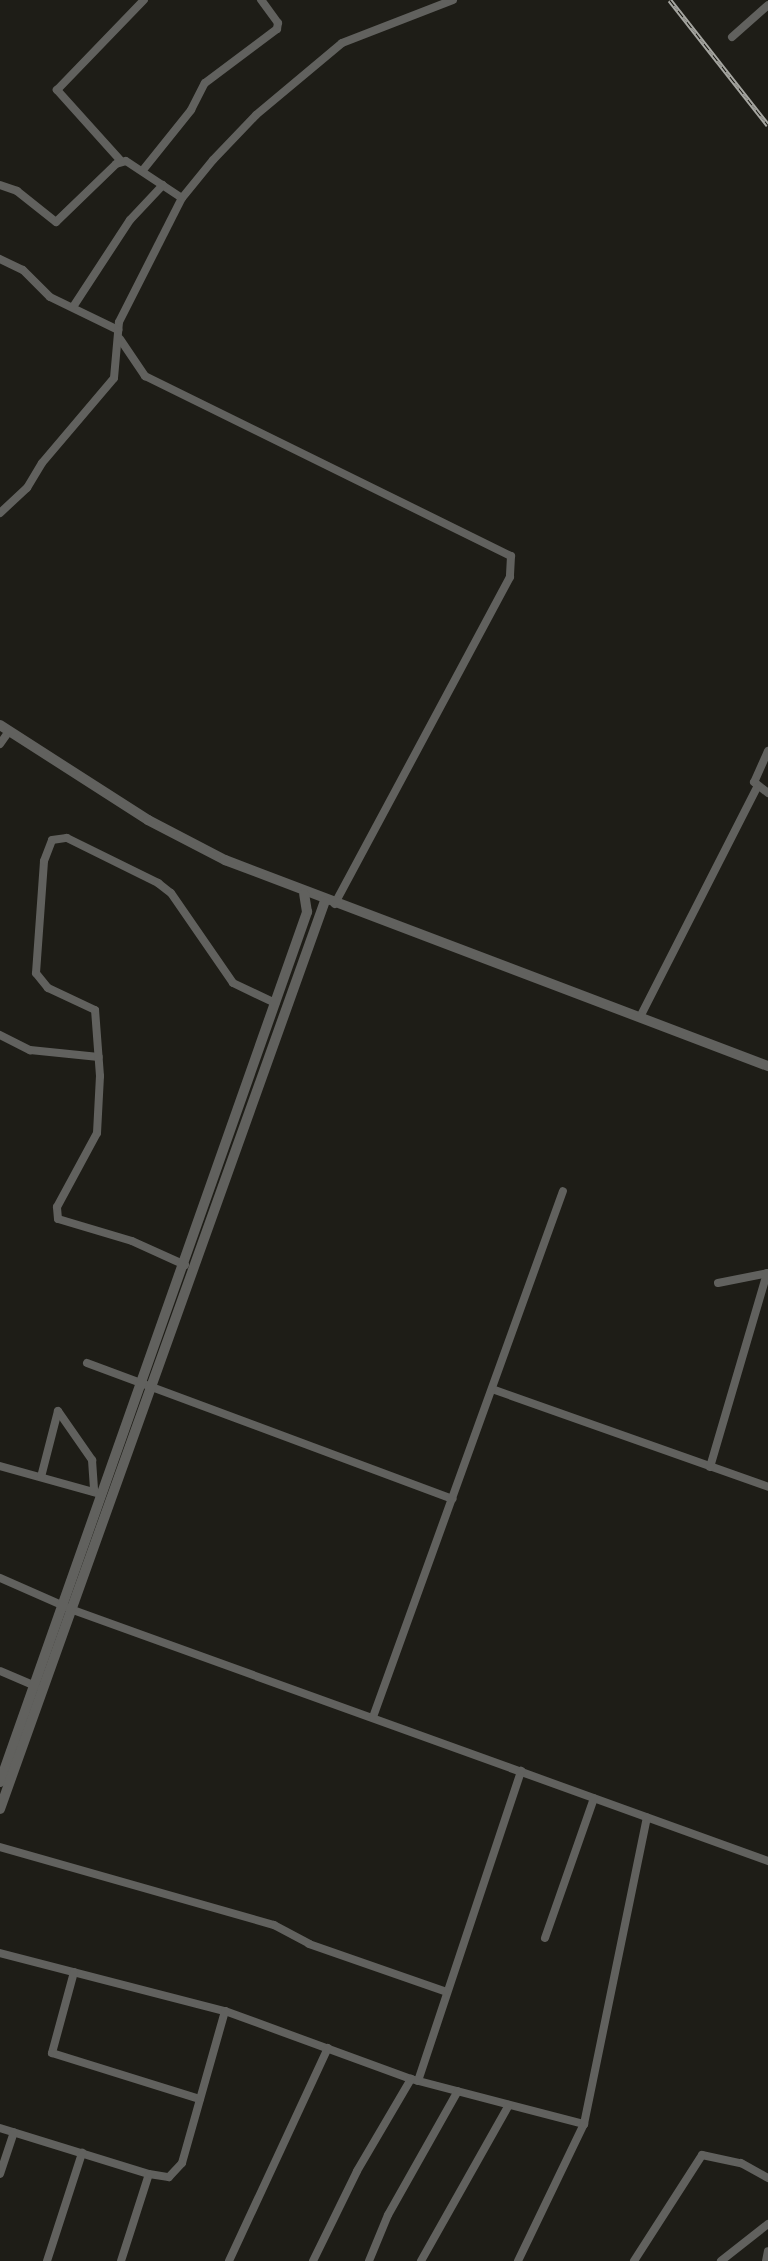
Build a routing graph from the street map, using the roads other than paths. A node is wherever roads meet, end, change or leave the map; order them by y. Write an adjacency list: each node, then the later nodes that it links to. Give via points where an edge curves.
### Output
1 (144, 0): 6 (street, via 57,90)
2 (261, 0): 7 (street, via 278,23 277,29 205,83 191,110)
3 (453, 0): 10 (street, via 358,35 320,58 256,115)
4 (768, 5): 5 (street)
5 (732, 37)
6 (121, 161): 7 (street); 8 (street, via 56,222 17,190)
7 (143, 170): 9 (street)
8 (0, 185)
9 (163, 185): 10 (street); 12 (street, via 130,220)
10 (182, 198): 13 (street)
11 (0, 259): 12 (street, via 23,270 50,297)
12 (73, 307): 13 (street)
13 (118, 330): 14 (street)
14 (120, 339): 15 (street, via 114,378 42,463 27,488); 22 (street, via 145,376 511,556 510,577)
15 (0, 513)
16 (4, 728): 17 (street); 21 (street, via 189,843)
17 (0, 744)
18 (768, 751): 19 (street, via 754,776)
19 (757, 787): 20 (street); 24 (street)
20 (768, 793)
21 (304, 894): 22 (street); 23 (street, via 307,912)
22 (330, 902): 24 (street); 33 (street)
23 (275, 1003): 26 (street, via 233,983 171,893 158,883 106,854 58,837 48,847 44,861 36,972 48,988 95,1010); 29 (street)
24 (640, 1017): 27 (street)
25 (0, 1035): 26 (street, via 30,1050)
26 (99, 1057): 29 (street, via 97,1133 57,1208 58,1219 132,1240)
27 (768, 1066)
28 (563, 1191): 34 (street)
29 (185, 1265): 33 (street)
30 (768, 1273): 31 (street); 36 (street)
31 (718, 1283)
32 (87, 1363): 33 (street)
33 (148, 1385): 39 (street); 40 (street); 42 (street)
34 (492, 1389): 36 (street); 40 (street)
35 (0, 1466): 37 (street)
36 (710, 1467): 38 (street)
37 (41, 1477): 39 (street); 39 (street, via 58,1411 92,1460)
38 (768, 1487)
39 (98, 1494): 42 (street)
40 (452, 1498): 45 (street)
41 (0, 1578): 42 (street)
42 (69, 1608): 44 (street); 45 (street); 49 (street)
43 (0, 1671): 44 (street)
44 (36, 1686): 47 (street)
45 (373, 1717): 46 (street)
46 (520, 1771): 48 (street); 56 (street)
47 (0, 1782)
48 (594, 1798): 50 (street); 53 (street)
49 (0, 1809)
50 (646, 1817): 52 (street); 63 (street)
51 (0, 1847): 56 (street, via 274,1925 309,1944)
52 (768, 1861)
53 (545, 1938)
54 (0, 1953): 55 (street)
55 (74, 1972): 57 (street); 61 (street, via 52,2053)
56 (447, 1992): 59 (street)
57 (225, 2011): 58 (street); 61 (street)
58 (328, 2048): 59 (street); 74 (street)
59 (414, 2080): 60 (street); 75 (street, via 357,2171)
60 (458, 2091): 62 (street); 76 (street, via 388,2215)
61 (200, 2099): 68 (street, via 177,2172 169,2177)
62 (509, 2105): 63 (street); 77 (street)
63 (584, 2124): 78 (street)
64 (0, 2128): 65 (street)
65 (14, 2132): 66 (street); 67 (street)
66 (82, 2153): 68 (street); 72 (street)
67 (0, 2174)
68 (149, 2174): 73 (street)
69 (768, 2178): 79 (street, via 741,2163 702,2155)
70 (768, 2224): 80 (street)
71 (768, 2251): 81 (street)
72 (47, 2261)
73 (121, 2261)
74 (229, 2261)
75 (313, 2261)
76 (369, 2261)
77 (421, 2261)
78 (518, 2261)
79 (634, 2261)
80 (721, 2261)
81 (766, 2261)

